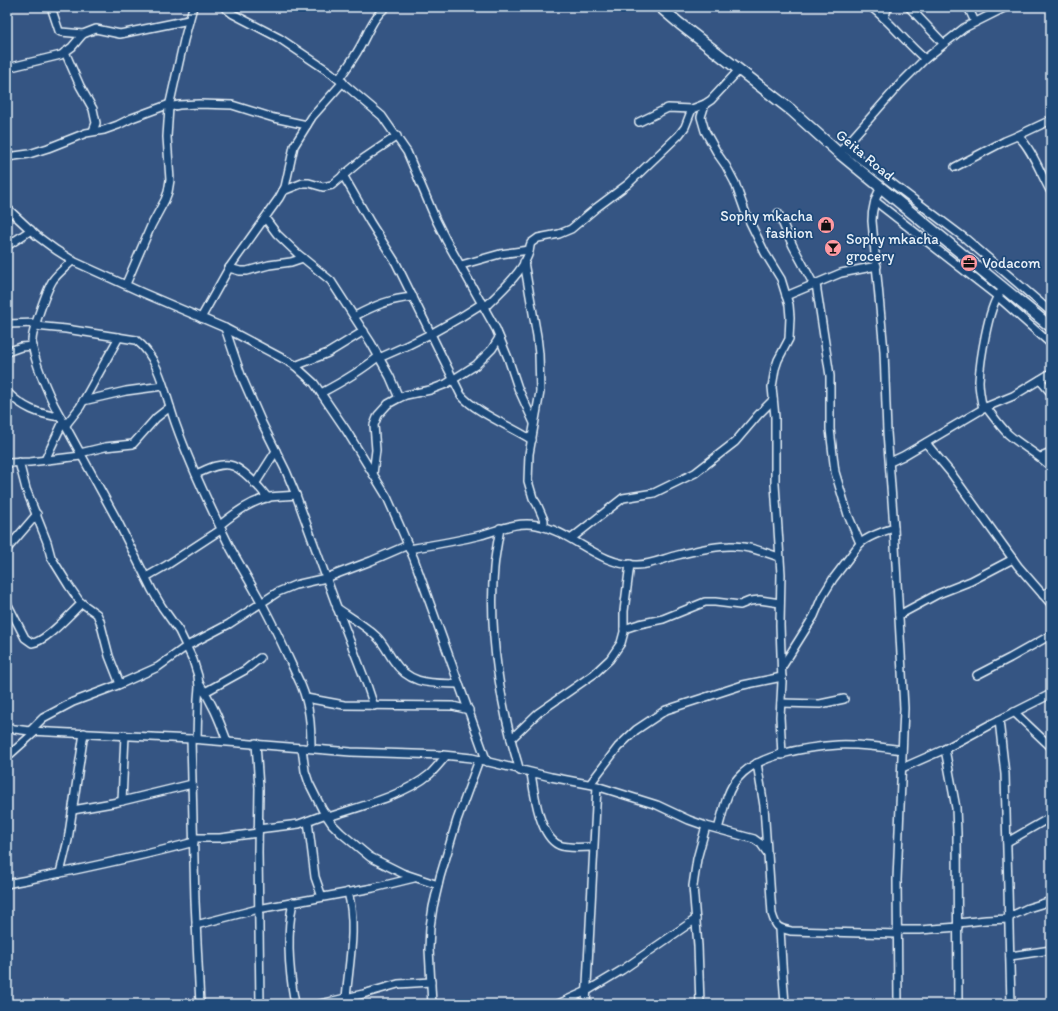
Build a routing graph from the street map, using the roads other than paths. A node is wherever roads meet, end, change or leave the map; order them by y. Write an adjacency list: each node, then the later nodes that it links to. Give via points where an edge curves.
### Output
1 (51, 7): 14 (street, via 59,31)
2 (193, 7): 12 (street)
3 (224, 7): 20 (street, via 279,38)
4 (386, 7): 20 (street, via 369,28)
5 (660, 7): 19 (highway, Geita Road)
6 (871, 7): 11 (street)
7 (888, 7): 11 (street)
8 (909, 7): 15 (street)
9 (968, 7): 13 (street)
10 (1006, 7): 13 (street)
11 (884, 18): 17 (street)
12 (189, 20): 14 (street, via 129,33 120,34 96,29); 22 (street)
13 (975, 22): 15 (street)
14 (82, 34): 16 (street)
15 (943, 44): 17 (street)
16 (65, 52): 18 (street); 27 (street, via 93,109 96,123)
17 (925, 59): 30 (street)
18 (7, 68)
19 (739, 70): 21 (street); 30 (highway, Geita Road)
20 (340, 81): 26 (street); 28 (street, via 382,116)
21 (705, 104): 23 (street); 53 (street, via 701,117 705,131 735,183 746,214 781,279)
22 (169, 106): 26 (street, via 232,106); 27 (street, via 118,125); 50 (street, via 168,192)
23 (692, 109): 25 (street, via 668,108); 43 (street, via 679,135 628,184 571,228 559,234 534,240)
24 (1051, 120): 29 (street)
25 (639, 122)
26 (307, 125): 35 (street, via 294,146)
27 (93, 131): 31 (street, via 29,154)
28 (397, 136): 33 (street); 47 (street, via 407,152 436,220)
29 (1017, 136): 32 (street); 36 (street, via 1026,144)
30 (842, 151): 34 (highway, Geita Road); 56 (street, via 966,239)
31 (7, 157)
32 (955, 168)
33 (343, 175): 35 (street, via 329,187 308,183); 54 (street, via 396,263)
34 (881, 187): 37 (street); 52 (highway, Geita Road)
35 (283, 191): 40 (street)
36 (1051, 192)
37 (875, 201): 48 (street, via 872,221); 52 (street)
38 (7, 208): 41 (street)
39 (778, 213): 51 (street)
40 (265, 218): 44 (street, via 277,234); 49 (street)
41 (31, 230): 42 (street); 45 (street)
42 (7, 246)
43 (529, 250): 46 (street); 47 (street, via 500,254)
44 (303, 258): 49 (street, via 247,271); 57 (street, via 331,280)
45 (72, 261): 50 (street); 60 (street, via 50,284)
46 (524, 262): 55 (street, via 501,291); 85 (street, via 539,354 540,392)
47 (461, 265): 55 (street)
48 (877, 266): 51 (street, via 840,273); 94 (street)
49 (229, 268): 58 (street)
50 (126, 284): 58 (street)
51 (815, 285): 53 (street); 108 (street, via 830,376 830,429 835,472 848,515)
52 (1000, 292): 61 (highway, Geita Road); 67 (street); 83 (street, via 991,312 983,350 979,382)
53 (786, 296): 80 (street, via 790,317 789,339 775,369 772,387)
54 (413, 297): 57 (street, via 379,304); 64 (street)
55 (484, 305): 64 (street); 66 (street)
56 (1051, 312)
57 (355, 316): 63 (street)
58 (201, 318): 62 (street)
59 (7, 324): 60 (street)
60 (36, 325): 65 (street); 68 (street)
61 (1051, 327)
62 (225, 328): 71 (street); 88 (street, via 241,375)
63 (364, 331): 70 (street); 71 (street, via 328,353)
64 (431, 333): 70 (street); 73 (street)
65 (119, 337): 75 (street, via 136,340 142,345); 81 (street)
66 (499, 338): 73 (street, via 484,358); 85 (street)
67 (1051, 344)
68 (33, 346): 69 (street); 84 (street, via 47,390)
69 (7, 352)
70 (379, 357): 77 (street); 79 (street)
71 (295, 366): 77 (street)
72 (1051, 373): 74 (street)
73 (454, 379): 79 (street, via 430,390); 86 (street, via 466,400)
74 (1040, 380): 78 (street); 83 (street, via 1013,396)
75 (163, 386): 81 (street, via 126,390); 82 (street)
76 (7, 392): 84 (street, via 31,410)
77 (321, 393): 98 (street)
78 (1051, 393)
79 (399, 398): 98 (street, via 388,404 375,420)
80 (774, 400): 107 (street, via 735,442 695,473 654,492 623,498); 111 (street)
81 (83, 401): 84 (street)
82 (170, 407): 90 (street, via 156,418 133,444 105,447); 97 (street)
83 (984, 408): 87 (street); 91 (street, via 1008,434)
84 (63, 422): 90 (street); 92 (street)
85 (534, 424): 86 (street)
86 (532, 440): 104 (street, via 528,481 532,498 544,520)
87 (926, 443): 94 (street); 112 (street)
88 (276, 451): 99 (street); 100 (street)
89 (1051, 452): 91 (street)
90 (81, 455): 92 (street); 114 (street)
91 (1041, 457): 96 (street)
92 (45, 460): 93 (street)
93 (19, 462): 95 (street); 102 (street, via 26,489)
94 (890, 462): 106 (street)
95 (7, 463)
96 (1051, 467)
97 (196, 474): 99 (street, via 229,464 239,469); 103 (street)
98 (373, 474): 109 (street, via 387,497)
99 (255, 484): 101 (street)
100 (296, 495): 101 (street); 115 (street)
101 (268, 498): 103 (street, via 245,506)
102 (37, 514): 110 (street); 119 (street, via 51,557)
103 (221, 527): 114 (street); 120 (street)
104 (544, 527): 105 (street, via 520,524); 107 (street)
105 (500, 528): 109 (street, via 435,545); 149 (street, via 492,592 499,680)
106 (894, 528): 108 (street); 124 (street)
107 (572, 538): 113 (street, via 599,555)
108 (860, 543): 129 (street, via 833,579)
109 (408, 547): 115 (street); 134 (street)
110 (7, 550)
111 (779, 556): 113 (street, via 730,546 703,549 650,563); 121 (street)
112 (1013, 559): 117 (street); 124 (street)
113 (630, 564): 125 (street)
114 (146, 578): 127 (street)
115 (326, 578): 120 (street, via 295,585); 123 (street)
116 (1051, 590): 117 (street)
117 (1043, 595): 122 (street)
118 (7, 603): 119 (street, via 26,638 32,643 50,633)
119 (82, 603): 133 (street, via 97,614)
120 (262, 603): 127 (street); 137 (street)
121 (780, 603): 125 (street, via 760,600 740,605 705,602 663,619); 129 (street)
122 (1051, 604)
123 (337, 608): 134 (street, via 377,637 393,661 411,678 427,683); 140 (street)
124 (899, 615): 156 (street, via 904,708)
125 (624, 629): 149 (street, via 621,644 610,659 594,674 538,713)
126 (1051, 635): 130 (street)
127 (187, 646): 132 (street); 133 (street, via 158,667)
128 (260, 658): 135 (street, via 246,670)
129 (782, 668): 131 (street)
130 (977, 675)
131 (782, 677): 139 (street); 167 (street, via 743,685 666,710 636,730 618,747)
132 (198, 682): 135 (street); 148 (street)
133 (120, 684): 145 (street, via 69,704 43,718)
134 (459, 684): 141 (street)
135 (205, 692): 150 (street, via 218,715)
136 (1051, 694): 142 (street)
137 (306, 698): 140 (street, via 344,705); 154 (street, via 311,724)
138 (844, 699): 139 (street, via 820,704)
139 (781, 704): 157 (street)
140 (374, 706): 141 (street, via 453,706)
141 (469, 710): 161 (street)
142 (1014, 712): 143 (street); 152 (street)
143 (999, 720): 155 (street); 177 (street, via 1005,774)
144 (7, 728): 145 (street)
145 (33, 731): 146 (street); 159 (street)
146 (84, 733): 147 (street); 169 (street)
147 (125, 735): 148 (street); 168 (street)
148 (194, 739): 150 (street); 166 (street)
149 (511, 739): 164 (street)
150 (226, 741): 151 (street)
151 (256, 744): 153 (street); 175 (street)
152 (1051, 747)
153 (302, 748): 154 (street); 170 (street, via 309,783)
154 (311, 748): 158 (street)
155 (945, 749): 163 (street); 192 (street, via 956,808)
156 (902, 750): 157 (street, via 837,745 809,748); 163 (street)
157 (782, 755): 162 (street)
158 (446, 756): 160 (street); 170 (street, via 429,774 410,787)
159 (7, 757)
160 (479, 760): 161 (street); 183 (street, via 457,820)
161 (486, 762): 164 (street)
162 (757, 763): 174 (street, via 737,778 732,786); 179 (street, via 764,806)
163 (902, 768): 194 (street)
164 (520, 771): 165 (street)
165 (531, 773): 167 (street); 178 (street, via 536,804 552,841 568,847)
166 (192, 784): 168 (street); 176 (street)
167 (594, 785): 173 (street, via 657,805); 178 (street)
168 (122, 801): 169 (street)
169 (73, 810): 180 (street)
170 (327, 816): 172 (street); 181 (street, via 341,833 370,857)
171 (1051, 817): 177 (street)
172 (308, 821): 175 (street); 185 (street, via 315,877)
173 (706, 826): 174 (street); 190 (street, via 693,886)
174 (718, 829): 179 (street, via 754,839)
175 (258, 831): 176 (street); 188 (street)
176 (194, 840): 180 (street, via 162,851); 191 (street)
177 (1007, 842): 189 (street)
178 (593, 847): 198 (street)
179 (767, 853): 193 (street, via 772,914)
180 (60, 873): 182 (street)
181 (414, 878): 183 (street); 184 (street)
182 (7, 884)
183 (438, 885): 197 (street, via 430,927)
184 (348, 892): 185 (street); 199 (street, via 352,910 352,929)
185 (322, 897): 187 (street)
186 (1051, 901): 189 (street, via 1028,908)
187 (293, 902): 188 (street); 202 (street, via 289,934)
188 (258, 909): 191 (street); 201 (street)
189 (1009, 918): 192 (street); 196 (street)
190 (696, 919): 198 (street); 207 (street)
191 (196, 925): 200 (street)
192 (958, 925): 194 (street); 210 (street)
193 (780, 929): 194 (street); 208 (street)
194 (897, 932): 209 (street)
195 (1051, 950): 196 (street)
196 (1010, 956): 211 (street)
197 (431, 982): 199 (street, via 398,984); 204 (street)
198 (587, 991): 205 (street); 206 (street)
199 (346, 998): 203 (street)
200 (200, 1004)
201 (260, 1004)
202 (295, 1004)
203 (320, 1004)
204 (432, 1004)
205 (558, 1004)
206 (586, 1004)
207 (700, 1004)
208 (785, 1004)
209 (898, 1004)
210 (958, 1004)
211 (1011, 1004)

